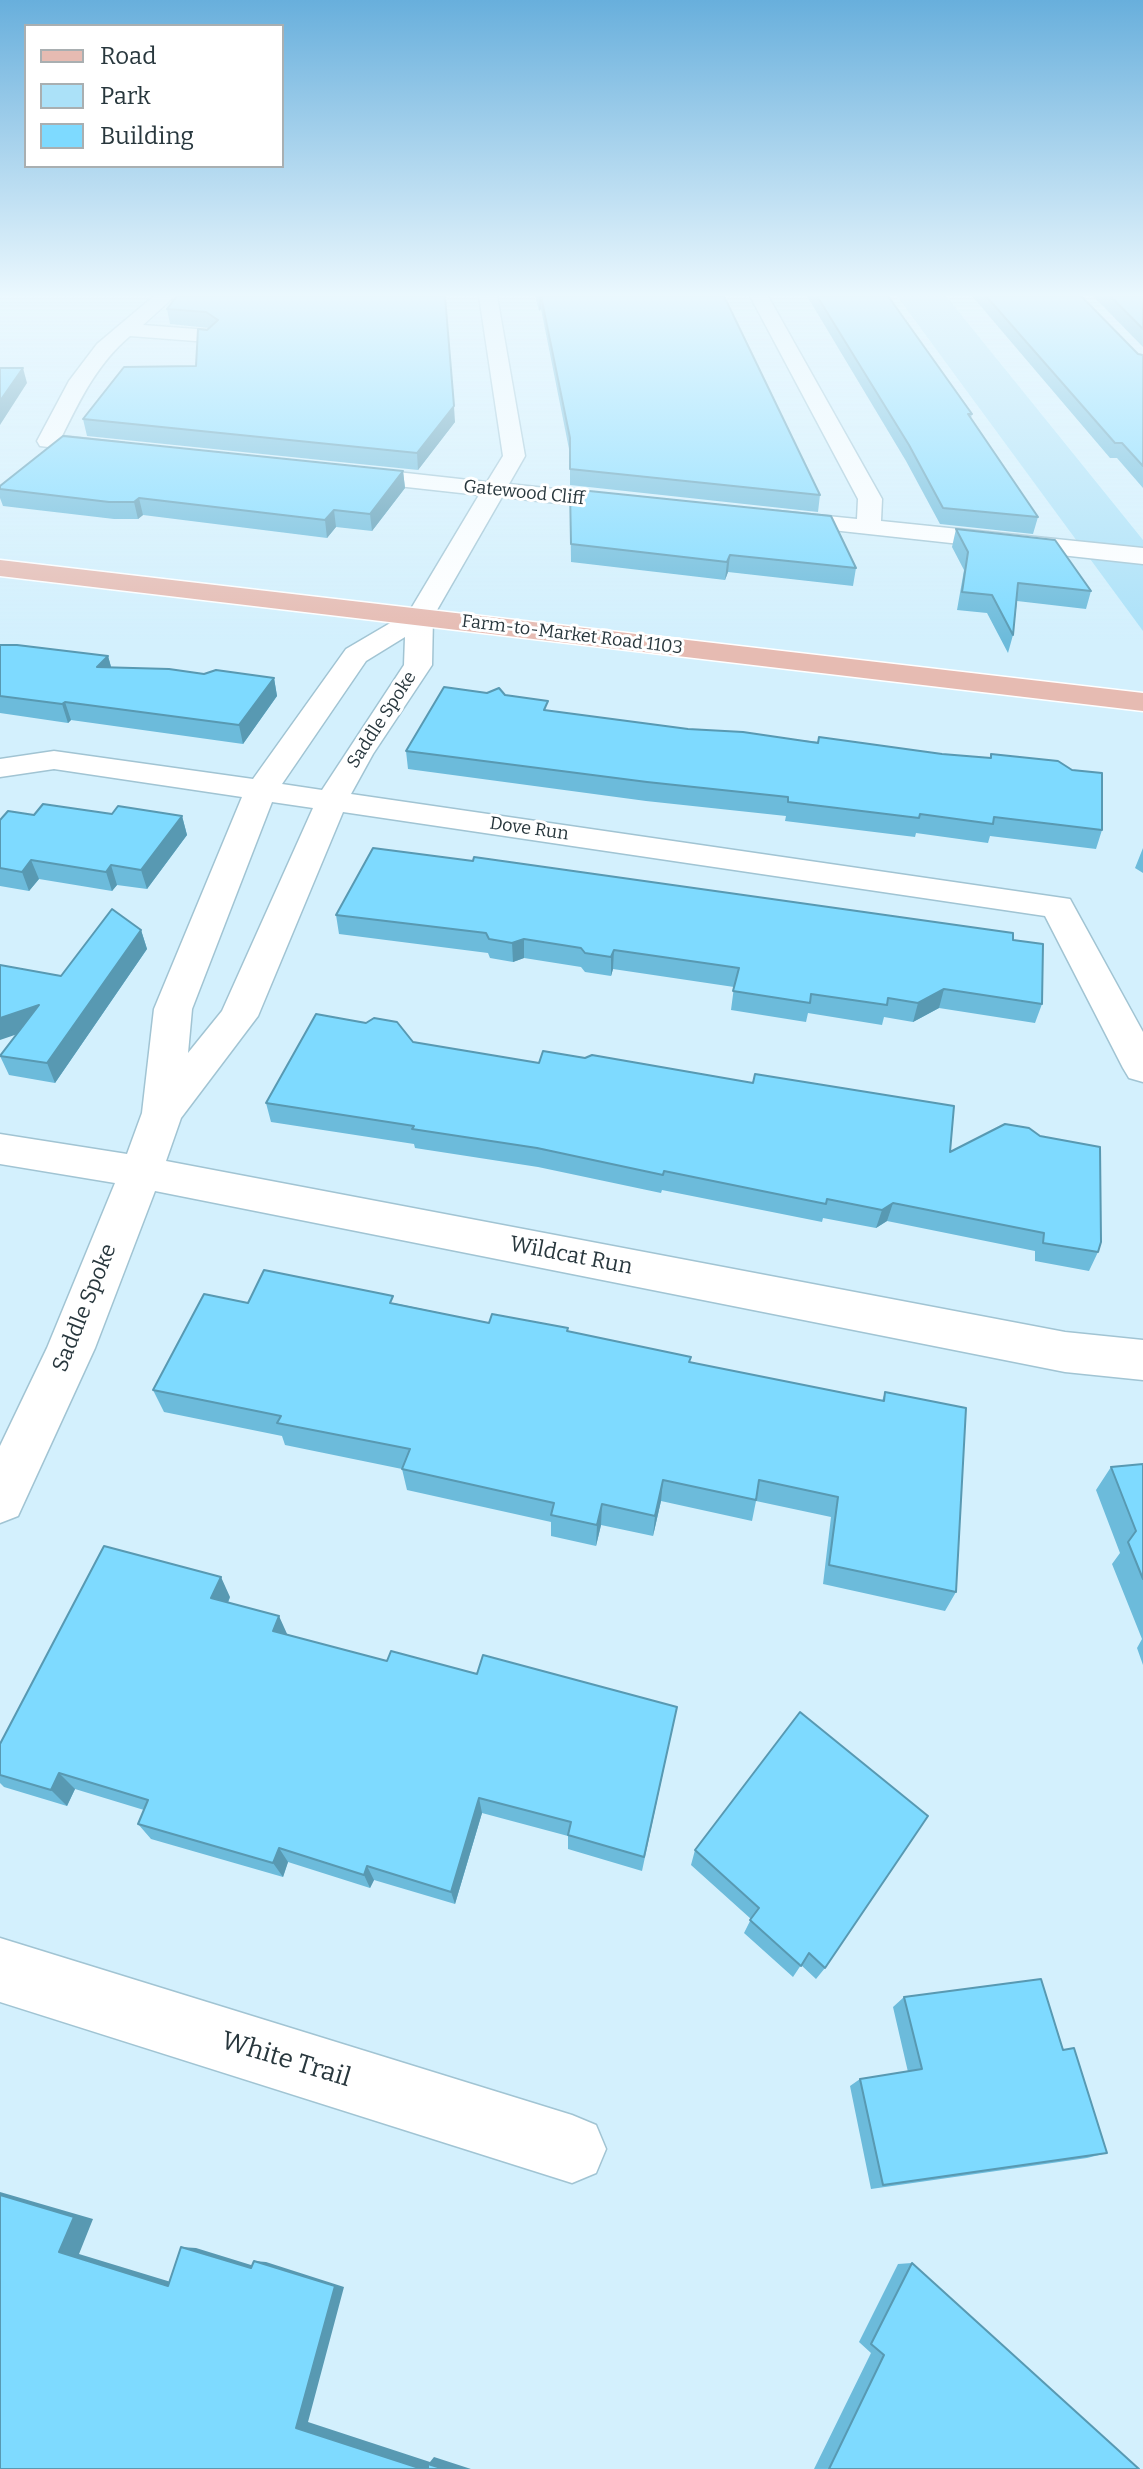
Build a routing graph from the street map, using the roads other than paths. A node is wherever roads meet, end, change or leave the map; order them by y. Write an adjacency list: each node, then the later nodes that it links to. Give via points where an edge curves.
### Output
1 (63, 411): 4 (street, via 48,441)
2 (507, 411): 6 (street, via 514,456)
3 (822, 411): 9 (street, via 870,499)
4 (141, 451)
5 (326, 472): 6 (street, Gatewood Cliff)
6 (495, 490): 7 (street, Gatewood Cliff); 12 (street)
7 (651, 506)
8 (760, 517): 9 (street)
9 (869, 527): 10 (street)
10 (1143, 556)
11 (0, 568): 12 (main road, Farm-to-Market Road 1103)
12 (419, 617): 13 (main road, Farm-to-Market Road 1103); 15 (street, Saddle Spoke, via 356,655); 16 (street, Saddle Spoke, via 418,665)
13 (1143, 702)
14 (0, 768): 15 (street, Dove Run, via 54,760)
15 (260, 792): 16 (street, Dove Run); 18 (street, Saddle Spoke, via 173,1009)
16 (332, 800): 17 (street, Dove Run, via 1058,907); 18 (street, Saddle Spoke, via 239,1016)
17 (1143, 1068)
18 (162, 1113): 20 (street, Saddle Spoke)
19 (0, 1149): 20 (street, Wildcat Run)
20 (141, 1172): 21 (street, Wildcat Run, via 1065,1352); 22 (street, Saddle Spoke, via 71,1348)
21 (1143, 1360)
22 (0, 1500)
23 (0, 1970): 24 (street, White Trail)
24 (572, 2149)

